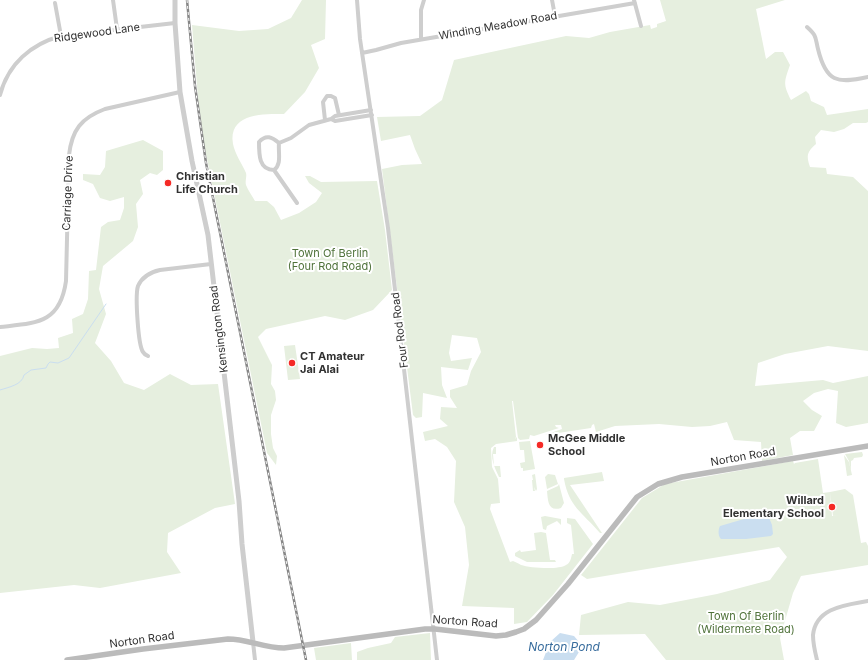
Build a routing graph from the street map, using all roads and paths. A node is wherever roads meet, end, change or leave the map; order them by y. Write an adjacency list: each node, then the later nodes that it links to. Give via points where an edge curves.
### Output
1 (113, 0): 12 (street)
2 (175, 0): 9 (street, Kensington Road)
3 (357, 0): 15 (street, Four Rod Road)
4 (424, 0): 14 (street, via 421,10)
5 (552, 0): 8 (street)
6 (634, 1): 8 (street, Winding Meadow Road); 10 (street)
7 (55, 3): 13 (street)
8 (555, 16): 14 (street, Winding Meadow Road)
9 (175, 23): 12 (street, Ridgewood Lane); 17 (street, Kensington Road)
10 (641, 26)
11 (807, 27): 16 (street, via 815,34 820,59 831,77 848,81)
12 (117, 29): 13 (street, Ridgewood Lane)
13 (61, 36): 18 (street, Ridgewood Lane, via 48,39 25,53 9,73)
14 (422, 39): 15 (street, Winding Meadow Road)
15 (362, 53): 19 (street, Four Rod Road)
16 (868, 77)
17 (180, 92): 26 (street, Kensington Road, via 208,235); 27 (street, Carriage Drive, via 105,109 94,113 78,126 70,145 66,281 61,301 43,320)
18 (0, 95)
19 (371, 113): 20 (street); 21 (street, via 335,121); 31 (street, Four Rod Road, via 388,228)
20 (339, 115): 21 (street); 22 (street, via 335,98 327,96 323,102)
21 (331, 119): 22 (street)
22 (325, 120): 23 (street, via 309,125)
23 (279, 143): 24 (street, via 280,162); 24 (street, via 267,137 259,142 261,163 268,170)
24 (274, 170): 25 (street)
25 (297, 203)
26 (211, 264): 28 (street, via 160,270 142,280 136,300 140,344); 32 (street, Kensington Road)
27 (0, 326)
28 (148, 356)
29 (868, 446): 31 (main road, Norton Road, via 665,481 637,497 563,590 536,620 524,629 496,636)
30 (868, 602): 36 (street, via 839,606 821,617 813,634)
31 (434, 629): 32 (main road, Norton Road, via 289,648); 35 (street, Four Rod Road)
32 (253, 642): 33 (main road, Norton Road, via 228,639); 34 (street, Kensington Road)
33 (67, 660)
34 (255, 660)
35 (437, 660)
36 (817, 660)

